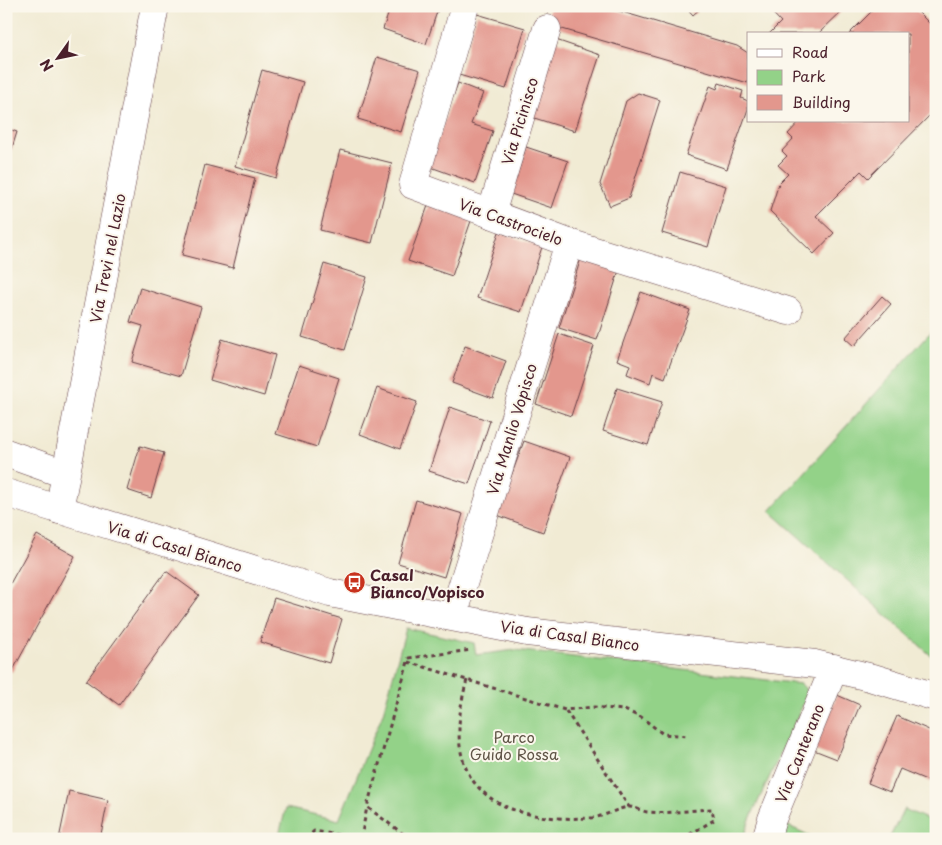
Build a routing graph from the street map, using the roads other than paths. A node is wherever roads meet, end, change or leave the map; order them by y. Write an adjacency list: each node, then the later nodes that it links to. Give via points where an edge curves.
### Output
1 (156, 6): 8 (street, Via Trevi nel Lazio)
2 (465, 6): 4 (street, Via Castrocielo, via 413,185)
3 (547, 29): 4 (street, Via Picinisco)
4 (491, 214): 5 (street, Via Castrocielo)
5 (569, 243): 6 (street, Via Castrocielo); 11 (street, Via Manlio Vopisco)
6 (788, 311)
7 (6, 453): 8 (street)
8 (65, 474): 10 (street, Via Trevi nel Lazio)
9 (6, 493): 10 (street, Via di Casal Bianco)
10 (59, 510): 11 (street, Via di Casal Bianco, via 330,592)
11 (453, 616): 12 (street, Via di Casal Bianco, via 527,632)
12 (834, 668): 13 (street, Via di Casal Bianco); 14 (street, Via Canterano)
13 (936, 697)
14 (766, 839)

